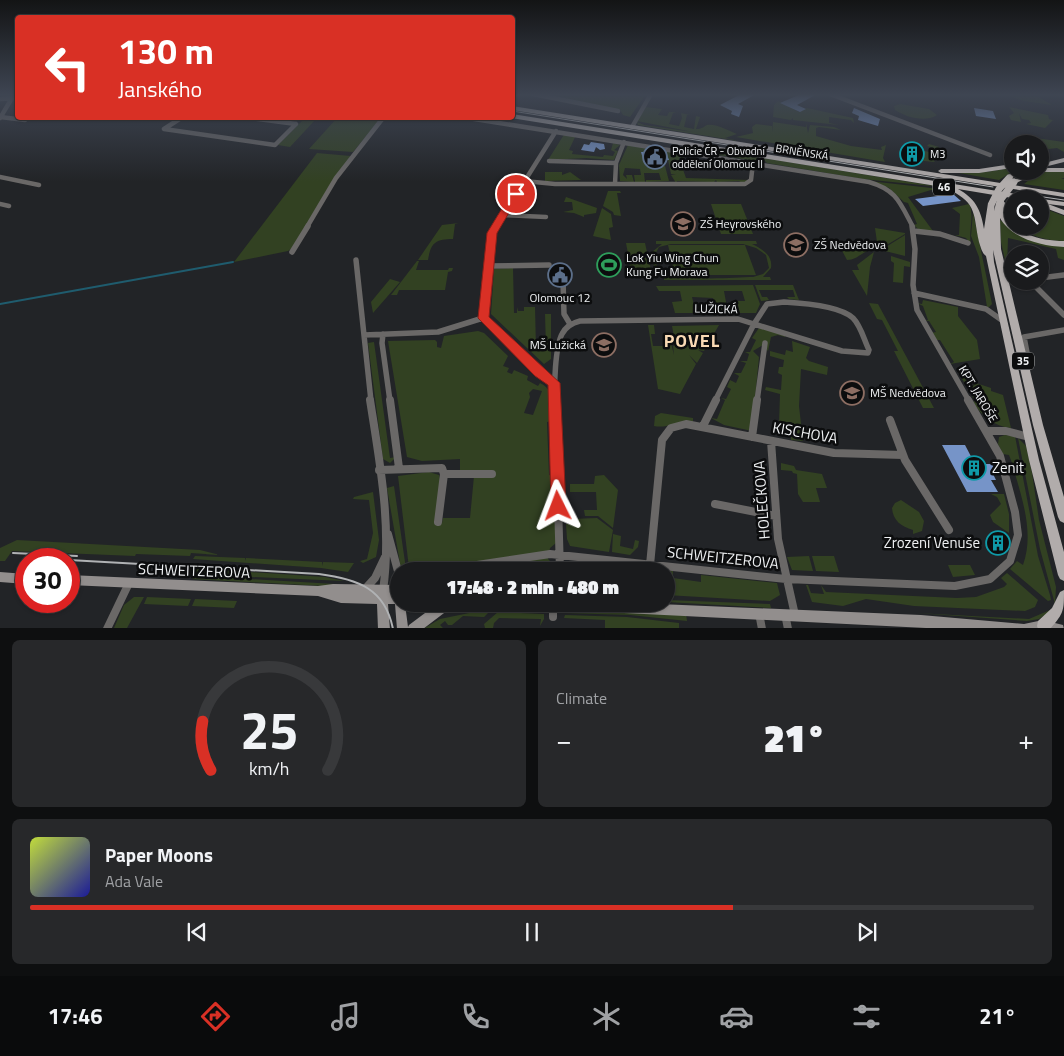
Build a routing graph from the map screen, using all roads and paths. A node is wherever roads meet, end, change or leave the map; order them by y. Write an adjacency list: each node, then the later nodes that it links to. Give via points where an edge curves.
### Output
1 (173, 123): 2 (street, via 164,129 275,145 296,124)
2 (291, 123)
3 (379, 123): 44 (street, via 336,178)
4 (505, 123): 10 (street)
5 (558, 123): 20 (main road, BRNĚNSKÁ / 46)
6 (609, 123): 9 (main road, BRNĚNSKÁ / 46)
7 (634, 123): 9 (street)
8 (907, 123): 12 (street)
9 (632, 127): 14 (main road, BRNĚNSKÁ / 46)
10 (556, 131): 11 (street); 25 (street)
11 (624, 142): 17 (street); 18 (street)
12 (990, 155)
13 (1064, 158): 16 (main road)
14 (843, 160): 19 (main road, via 942,171); 30 (main road, BRNĚNSKÁ / 46)
15 (549, 161): 17 (street)
16 (1049, 161)
17 (616, 163): 26 (street)
18 (753, 163): 26 (street, via 751,180 747,183); 41 (street, via 884,186 900,201)
19 (1004, 167)
20 (850, 170): 28 (main road, BRNĚNSKÁ); 46 (main road, 46, via 940,186 963,194 977,209 982,241)
21 (1064, 170): 22 (main road)
22 (1049, 171)
23 (0, 177): 27 (street)
24 (1015, 180): 32 (main road, 35, bridge)
25 (524, 182): 26 (street); 39 (street)
26 (616, 184)
27 (38, 185)
28 (970, 189): 29 (main road, 46); 31 (main road)
29 (1004, 194)
30 (1064, 194)
31 (1004, 196)
32 (999, 202): 43 (main road, via 1005,220 1019,231 1041,241); 46 (main road, 35, via 988,229); 65 (main road, 35, via 997,249)
33 (1049, 203): 35 (main road)
34 (0, 204): 36 (street)
35 (1064, 204)
36 (9, 206)
37 (1049, 206): 38 (main road)
38 (1064, 213)
39 (502, 215): 40 (street); 47 (street, via 492,233)
40 (546, 217)
41 (914, 231): 42 (street, via 940,234); 53 (street, KPT. JAROŠE)
42 (968, 243)
43 (1064, 244)
44 (292, 252)
45 (356, 260): 63 (street)
46 (990, 262): 54 (main road, 35)
47 (488, 266): 48 (street); 57 (street)
48 (548, 266)
49 (1064, 275): 50 (street)
50 (1049, 277)
51 (563, 281): 60 (street, via 564,314)
52 (1039, 290): 56 (street)
53 (914, 293): 55 (street); 69 (street, KPT. JAROŠE, via 920,319)
54 (999, 300): 55 (street, via 992,308); 58 (main road, 35)
55 (986, 309): 58 (street)
56 (1064, 315)
57 (483, 318): 62 (street, via 442,332); 66 (street)
58 (1004, 321): 71 (main road, 35)
59 (754, 323): 59 (street, LUŽICKÁ, via 766,304 798,302 853,318 869,350 868,353 842,351); 60 (street, LUŽICKÁ, via 717,319 580,321); 68 (street)
60 (570, 324): 66 (street, via 561,335)
61 (1064, 330): 65 (street, via 1024,337 1029,363)
62 (383, 334): 63 (street); 74 (street)
63 (364, 335): 75 (street)
64 (765, 342): 70 (street)
65 (1026, 376): 80 (main road, 35)
66 (554, 383): 84 (street)
67 (890, 420): 73 (street)
68 (703, 426): 70 (street, KISCHOVA); 90 (street, KISCHOVA, via 675,426 662,440)
69 (987, 431): 71 (street, via 1006,431); 92 (street, KPT. JAROŠE, via 1000,456 1018,530 1014,553)
70 (752, 437): 72 (street, KISCHOVA)
71 (1029, 437): 93 (main road, 35)
72 (771, 441): 73 (street, KISCHOVA, via 834,453); 79 (street, HOLEČKOVA)
73 (903, 455): 83 (street)
74 (399, 468): 75 (street); 76 (street, via 438,467 444,470)
75 (379, 470): 82 (street)
76 (444, 474): 77 (street); 81 (street)
77 (492, 474)
78 (715, 504): 79 (street)
79 (776, 516): 96 (street, HOLEČKOVA)
80 (1064, 517)
81 (438, 522)
82 (386, 530): 85 (street); 86 (street)
83 (949, 530)
84 (560, 554): 87 (street, SCHWEITZEROVA); 88 (street); 89 (street, SCHWEITZEROVA)
85 (386, 555): 99 (street); 102 (street)
86 (395, 562)
87 (493, 562)
88 (560, 562)
89 (625, 562)
90 (650, 562)
91 (675, 568): 96 (street, SCHWEITZEROVA)
92 (1004, 569): 96 (street, SCHWEITZEROVA, via 984,581 955,586)
93 (1064, 574)
94 (0, 577): 95 (street)
95 (15, 578)
96 (786, 579): 110 (street, HOLEČKOVA)
97 (80, 581): 98 (street, SCHWEITZEROVA)
98 (129, 583): 100 (street, SCHWEITZEROVA); 113 (street)
99 (365, 590): 100 (street, SCHWEITZEROVA); 102 (street, SCHWEITZEROVA)
100 (318, 591): 102 (street, SCHWEITZEROVA, via 337,597)
101 (390, 593): 102 (street, SCHWEITZEROVA)
102 (383, 595): 104 (street, SCHWEITZEROVA); 114 (street)
103 (1064, 596): 112 (main road, via 1057,613)
104 (390, 597)
105 (675, 609): 109 (street)
106 (401, 612): 115 (street)
107 (435, 612): 116 (street)
108 (553, 612): 111 (street)
109 (759, 613): 110 (street); 117 (street)
110 (790, 614): 118 (street, HOLEČKOVA); 119 (street)
111 (553, 618)
112 (1043, 626): 119 (street); 120 (street)
113 (107, 628)
114 (384, 628)
115 (402, 628)
116 (413, 628)
117 (762, 628)
118 (788, 628)
119 (1024, 628)
120 (1059, 628)

